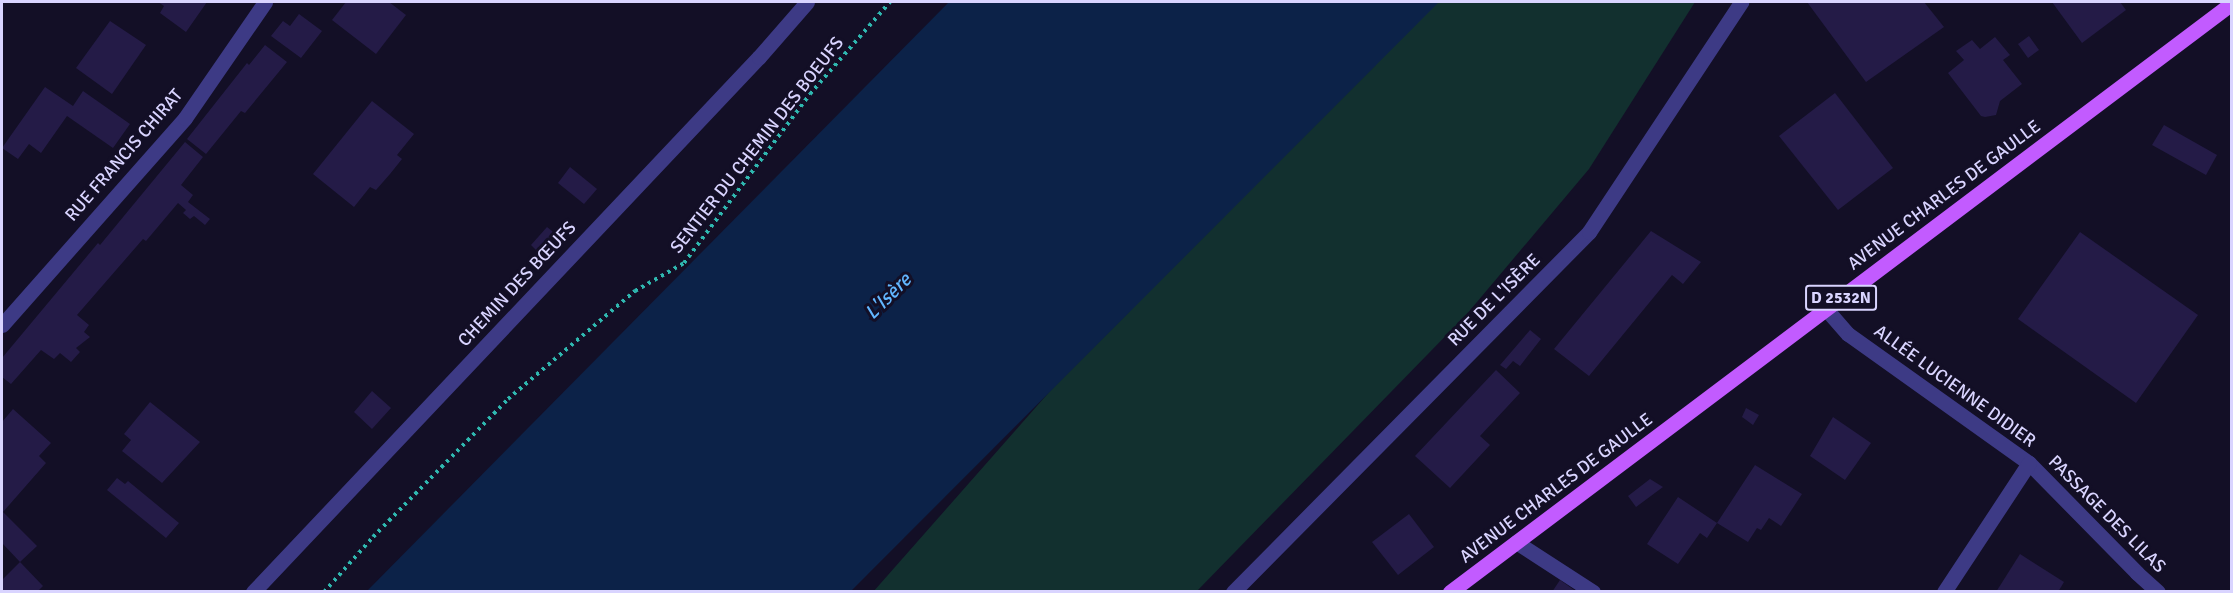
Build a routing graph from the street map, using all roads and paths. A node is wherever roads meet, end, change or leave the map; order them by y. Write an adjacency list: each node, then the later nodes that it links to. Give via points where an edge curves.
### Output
1 (265, 2): 7 (street, RUE FRANCIS CHIRAT, via 185,118)
2 (807, 2): 10 (street, CHEMIN DES BŒUFS)
3 (890, 2): 11 (path, SENTIER DU CHEMIN DES BOEUFS, via 810,94 684,263 635,291 508,399)
4 (1741, 2): 12 (street, RUE DE L'ISÈRE, via 1588,232)
5 (2232, 3): 6 (main road, AVENUE CHARLES DE GAULLE / D 2532N)
6 (1826, 309): 8 (street, ALLÉE LUCIENNE DIDIER, via 1848,334); 9 (main road, AVENUE CHARLES DE GAULLE / D 2532N)
7 (2, 325)
8 (2029, 463): 15 (street, ALLÉE LUCIENNE DIDIER); 16 (street, PASSAGE DES LILAS)
9 (1516, 542): 13 (main road, AVENUE CHARLES DE GAULLE / D 2532N); 14 (street)
10 (253, 591)
11 (324, 591)
12 (1233, 591)
13 (1450, 591)
14 (1593, 591)
15 (1944, 591)
16 (2158, 591)

